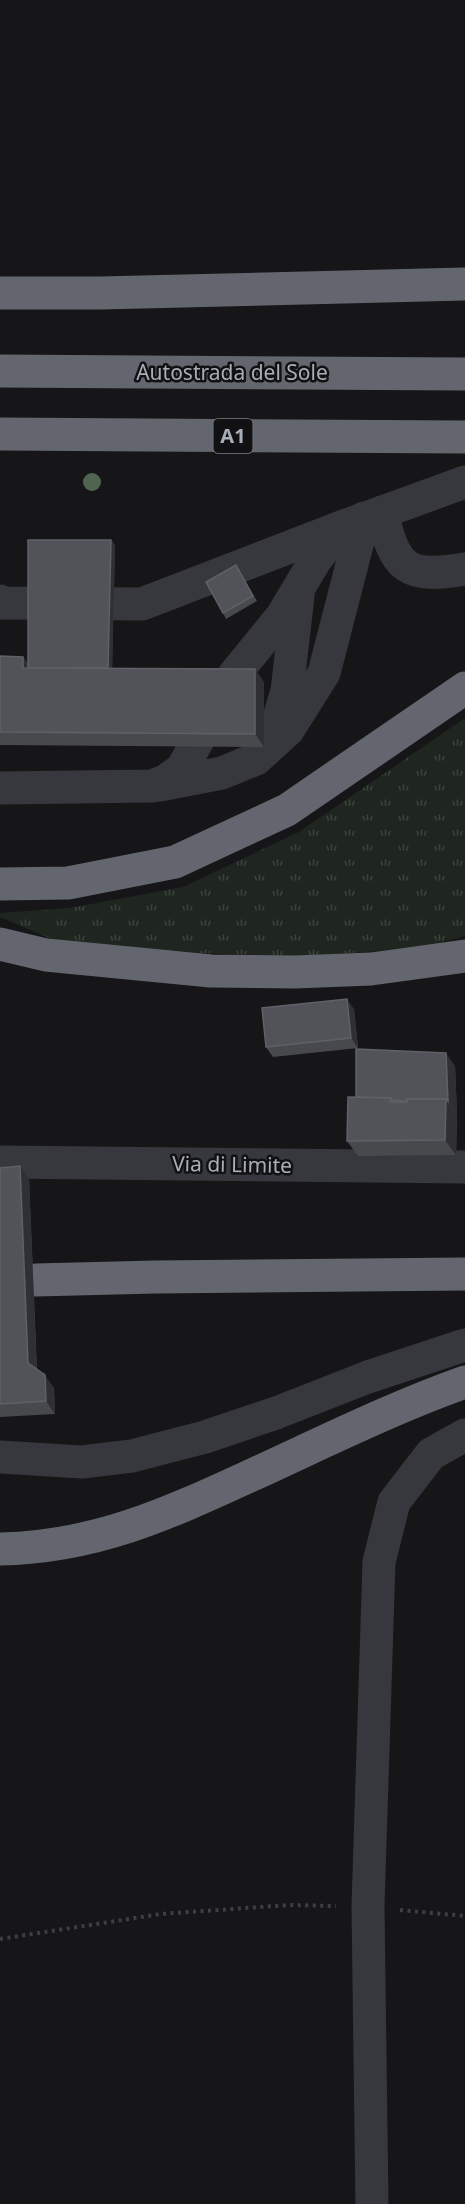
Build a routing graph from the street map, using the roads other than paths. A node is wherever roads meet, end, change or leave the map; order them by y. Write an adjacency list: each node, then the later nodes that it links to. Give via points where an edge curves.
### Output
1 (465, 284): 3 (highway)
2 (0, 293): 3 (highway)
3 (100, 293): 4 (highway)
4 (0, 303)
5 (0, 371): 6 (highway, Autostrada del Sole)
6 (465, 374)
7 (0, 434): 8 (highway, A1)
8 (465, 436)
9 (465, 482): 10 (street)
10 (363, 518): 11 (street, via 412,570 438,573); 12 (street, via 316,559); 13 (street, via 142,604); 15 (street, via 324,673 288,730)
11 (465, 568)
12 (300, 587): 15 (street, via 287,691 279,722); 16 (street, via 234,675 182,769)
13 (1, 603)
14 (465, 688): 18 (highway, via 287,810 175,862 68,883)
15 (265, 751): 16 (street, via 256,759 222,772)
16 (152, 786): 17 (street)
17 (0, 788)
18 (0, 884)
19 (0, 944): 20 (highway, via 46,955 211,971 371,969)
20 (465, 956)
21 (0, 1162): 22 (street, Via di Limite)
22 (465, 1167)
23 (465, 1274): 24 (highway)
24 (36, 1280)
25 (465, 1345): 28 (street, via 205,1437 132,1456 82,1462)
26 (465, 1382): 29 (highway, via 419,1398 128,1528 83,1541 32,1549)
27 (465, 1435): 30 (street, via 431,1454 394,1502 379,1562 368,1906)
28 (0, 1457)
29 (0, 1549)
30 (372, 2204)

